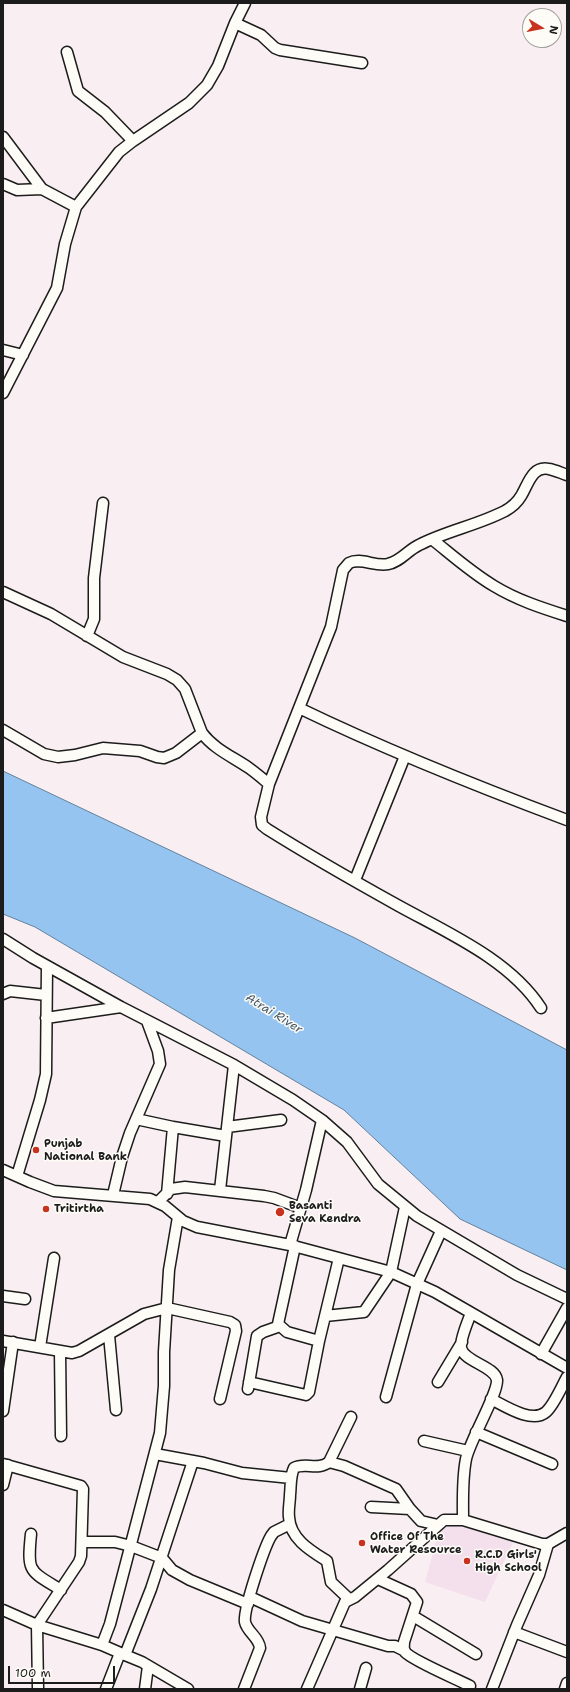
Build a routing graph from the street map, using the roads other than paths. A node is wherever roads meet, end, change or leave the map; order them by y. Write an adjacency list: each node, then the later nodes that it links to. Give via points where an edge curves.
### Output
1 (245, 3): 2 (street)
2 (235, 23): 4 (street, via 261,35 280,50); 6 (street, via 218,66 207,85 189,103)
3 (67, 52): 6 (street, via 78,92 105,112)
4 (362, 63)
5 (3, 137): 8 (street)
6 (133, 141): 9 (street, via 119,152)
7 (3, 184): 8 (street, via 16,190)
8 (42, 189): 9 (street)
9 (76, 207): 11 (street, via 65,244 57,288)
10 (3, 350): 11 (street)
11 (24, 354): 12 (street)
12 (3, 393)
13 (567, 475): 15 (street, via 550,469 539,469 528,481 520,498 505,512)
14 (103, 503): 18 (street, via 94,578 94,619)
15 (433, 540): 17 (street, via 493,586 530,604); 19 (street, via 408,551 388,565 352,561 346,567 331,626)
16 (3, 592): 18 (street, via 52,614)
17 (567, 616)
18 (87, 636): 21 (street, via 123,657 177,680 185,689)
19 (299, 708): 22 (street); 23 (street)
20 (3, 730): 21 (street, via 44,754 58,757 103,748 140,751 164,758 176,753)
21 (202, 733): 23 (street, via 223,752)
22 (405, 756): 24 (street); 25 (street)
23 (269, 784): 25 (street, via 261,817 262,825 302,851)
24 (567, 820)
25 (355, 880): 31 (street, via 464,942 505,969 526,987)
26 (3, 939): 27 (street)
27 (47, 966): 29 (street); 30 (street)
28 (3, 994): 29 (street, via 10,991)
29 (46, 995): 32 (street)
30 (121, 1007): 32 (street); 33 (street)
31 (541, 1008)
32 (46, 1018): 41 (street, via 45,1079)
33 (147, 1021): 34 (street); 35 (street, via 160,1064)
34 (234, 1065): 37 (street, via 262,1080); 39 (street)
35 (136, 1119): 38 (street); 44 (street, via 122,1157)
36 (281, 1120): 39 (street)
37 (322, 1120): 46 (street, via 347,1142 378,1184); 47 (street)
38 (173, 1127): 39 (street); 43 (street)
39 (227, 1132): 42 (street)
40 (3, 1170): 41 (street)
41 (18, 1176): 44 (street, via 54,1191)
42 (220, 1190): 43 (street, via 185,1187 172,1189); 47 (street, via 274,1198)
43 (167, 1194): 45 (street)
44 (113, 1195): 45 (street)
45 (158, 1202): 48 (street)
46 (405, 1207): 49 (street); 53 (street)
47 (300, 1208): 50 (street)
48 (178, 1217): 50 (street, via 198,1227); 58 (street, via 169,1270)
49 (441, 1231): 54 (street); 57 (street, via 517,1275)
50 (293, 1246): 52 (street); 62 (street, via 278,1318)
51 (54, 1258): 67 (street)
52 (339, 1258): 53 (street); 61 (street)
53 (391, 1272): 54 (street); 61 (street, via 364,1312)
54 (417, 1284): 60 (street); 73 (street)
55 (3, 1296): 56 (street)
56 (25, 1299)
57 (567, 1299)
58 (167, 1308): 63 (street, via 144,1314); 74 (street, via 235,1325); 83 (street, via 164,1386 160,1433)
59 (567, 1308): 69 (street)
60 (471, 1313): 66 (street); 69 (street)
61 (325, 1316): 64 (street)
62 (280, 1326): 64 (street, via 287,1332); 64 (street, via 257,1336 248,1386 306,1395 309,1392)
63 (109, 1335): 68 (street, via 79,1351); 76 (street)
64 (319, 1341)
65 (8, 1342): 67 (street); 77 (street)
66 (462, 1342): 72 (street); 75 (street, via 465,1355 496,1377)
67 (40, 1347): 68 (street)
68 (60, 1351): 80 (street)
69 (541, 1354): 70 (street)
70 (567, 1368)
71 (567, 1377): 75 (street, via 550,1408 541,1415 525,1415)
72 (438, 1382)
73 (386, 1397)
74 (220, 1399)
75 (491, 1399): 79 (street)
76 (116, 1410)
77 (3, 1411)
78 (351, 1417): 85 (street)
79 (476, 1432): 82 (street); 87 (street)
80 (61, 1436)
81 (424, 1441): 82 (street)
82 (468, 1451): 92 (street, via 464,1475)
83 (155, 1454): 84 (street); 99 (street)
84 (193, 1461): 88 (street, via 242,1473); 100 (street)
85 (329, 1462): 88 (street, via 319,1467 297,1466); 91 (street, via 396,1489)
86 (6, 1464): 89 (street); 97 (street, via 81,1486)
87 (552, 1464)
88 (291, 1478): 93 (street, via 288,1516)
89 (3, 1486)
90 (371, 1507): 91 (street)
91 (410, 1509): 94 (street, via 421,1521)
92 (463, 1520): 94 (street, via 444,1520); 98 (street)
93 (290, 1524): 103 (street, via 305,1546 327,1561 331,1582); 104 (street, via 274,1532 268,1542)
94 (438, 1525): 101 (street)
95 (567, 1532): 98 (street)
96 (31, 1534): 102 (street, via 30,1565 38,1576)
97 (82, 1542): 99 (street, via 115,1542); 102 (street, via 80,1562)
98 (548, 1544): 109 (street, via 533,1589)
99 (131, 1546): 100 (street); 110 (street)
100 (162, 1558): 104 (street, via 172,1570 207,1588); 113 (street)
101 (378, 1579): 103 (street); 106 (street, via 415,1597 417,1606)
102 (61, 1590): 107 (street)
103 (349, 1599): 108 (street, via 341,1608)
104 (249, 1601): 108 (street, via 302,1621); 123 (street, via 245,1623 259,1642 260,1648)
105 (3, 1610): 107 (street)
106 (413, 1616): 111 (street, via 404,1642); 114 (street)
107 (37, 1625): 110 (street); 119 (street)
108 (332, 1629): 111 (street); 124 (street)
109 (514, 1632): 112 (street); 126 (street)
110 (102, 1645): 113 (street)
111 (405, 1651): 118 (street)
112 (567, 1652)
113 (122, 1654): 115 (street); 120 (street)
114 (476, 1654)
115 (148, 1666): 121 (street); 122 (street)
116 (366, 1668): 125 (street)
117 (567, 1683): 127 (street)
118 (470, 1686)
119 (38, 1689)
120 (106, 1689)
121 (145, 1689)
122 (188, 1689)
123 (244, 1689)
124 (307, 1689)
125 (360, 1689)
126 (492, 1689)
127 (566, 1689)

